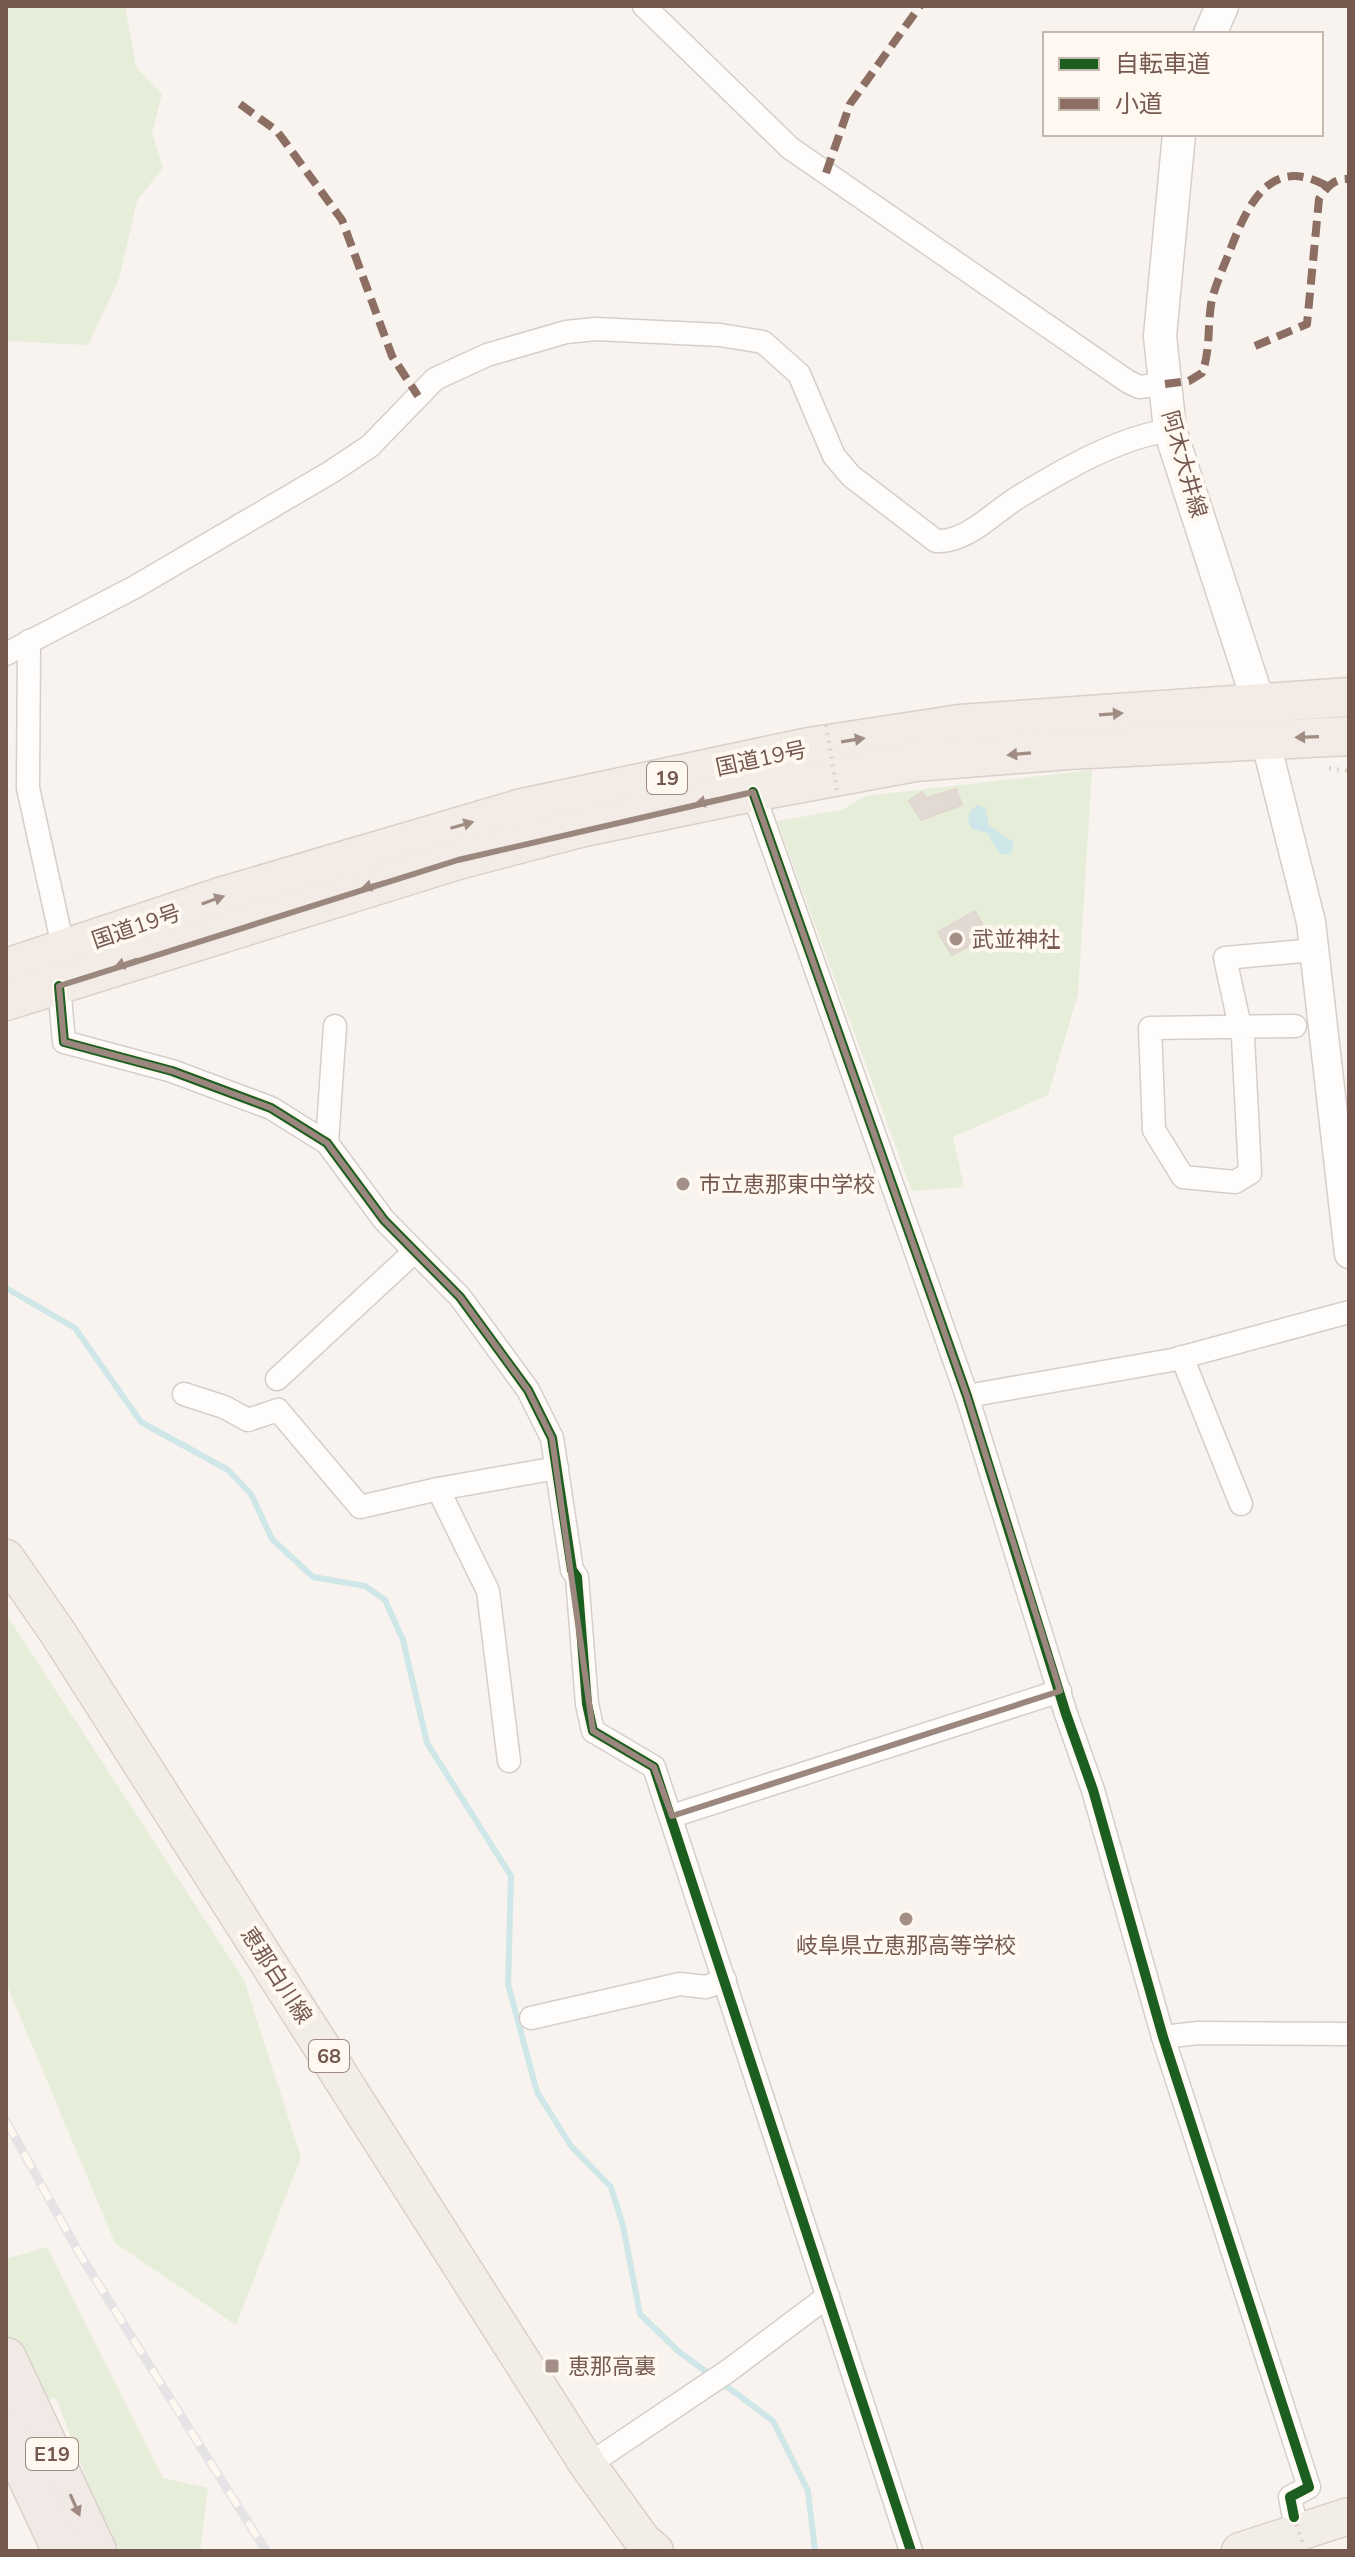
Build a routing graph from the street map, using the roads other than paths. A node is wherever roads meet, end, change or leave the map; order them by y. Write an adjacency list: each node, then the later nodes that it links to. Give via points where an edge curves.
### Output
1 (644, 6): 5 (street, via 790,148 1127,381 1139,387)
2 (1222, 6): 3 (main road)
3 (1211, 32)
4 (1179, 136): 5 (main road, 阿木大井線, via 1161,306)
5 (1165, 384): 6 (main road, 阿木大井線)
6 (1170, 430): 7 (street, via 1123,441 1018,498 965,534 936,541 851,476 834,456 799,374 763,342 720,335 566,332 487,355 435,379 370,446 331,472 135,587); 10 (main road, 阿木大井線)
7 (29, 641): 8 (street); 15 (street, via 28,788)
8 (6, 654)
9 (1349, 697): 10 (highway, 国道19号 / 19)
10 (1262, 722): 11 (highway, 国道19号 / 19, one-way to 10); 12 (highway, 国道19号 / 19, one-way to 12, via 915,762); 13 (street); 15 (highway, 国道19号 / 19, one-way to 10, via 235,892 522,808 809,747 960,724)
11 (1349, 736)
12 (753, 792): 15 (highway, 国道19号 / 19, one-way to 15, via 580,828 229,929); 27 (street)
13 (1314, 950): 19 (street, via 1225,958); 22 (street)
14 (6, 968): 15 (highway, 国道19号 / 19)
15 (61, 968): 16 (highway, 国道19号 / 19); 20 (street, via 64,1042 172,1071 271,1108)
16 (6, 1001)
17 (335, 1026): 20 (street)
18 (1295, 1026): 19 (street)
19 (1240, 1027): 19 (street, via 1250,1173 1235,1182 1183,1177 1154,1130 1150,1028)
20 (327, 1143): 21 (street)
21 (414, 1252): 25 (street); 28 (street, via 460,1297 528,1390 552,1438)
22 (1349, 1254)
23 (1349, 1312): 24 (street)
24 (1182, 1357): 27 (street); 30 (street)
25 (277, 1379)
26 (184, 1394): 29 (street, via 248,1420 278,1410 360,1507)
27 (967, 1396): 32 (street)
28 (557, 1468): 29 (street); 34 (street, via 577,1577 593,1731 654,1767)
29 (438, 1489): 33 (street, via 488,1591)
30 (1241, 1504)
31 (6, 1558): 42 (main road, 恵那白川線 / 68)
32 (1060, 1691): 34 (street); 38 (street)
33 (509, 1761)
34 (672, 1816): 35 (street)
35 (725, 1980): 36 (street, via 706,1987 680,1984); 39 (street)
36 (531, 2018)
37 (1349, 2034): 38 (street)
38 (1163, 2037): 44 (street, via 1309,2487 1290,2497)
39 (828, 2296): 42 (street); 48 (street)
40 (6, 2358): 46 (highway, E19, one-way to 46)
41 (6, 2430): 45 (highway, E19)
42 (588, 2465): 47 (main road, 恵那白川線 / 68)
43 (1349, 2516): 49 (main road)
44 (1294, 2517)
45 (63, 2551)
46 (96, 2551)
47 (655, 2551)
48 (911, 2551)
49 (1240, 2551)

